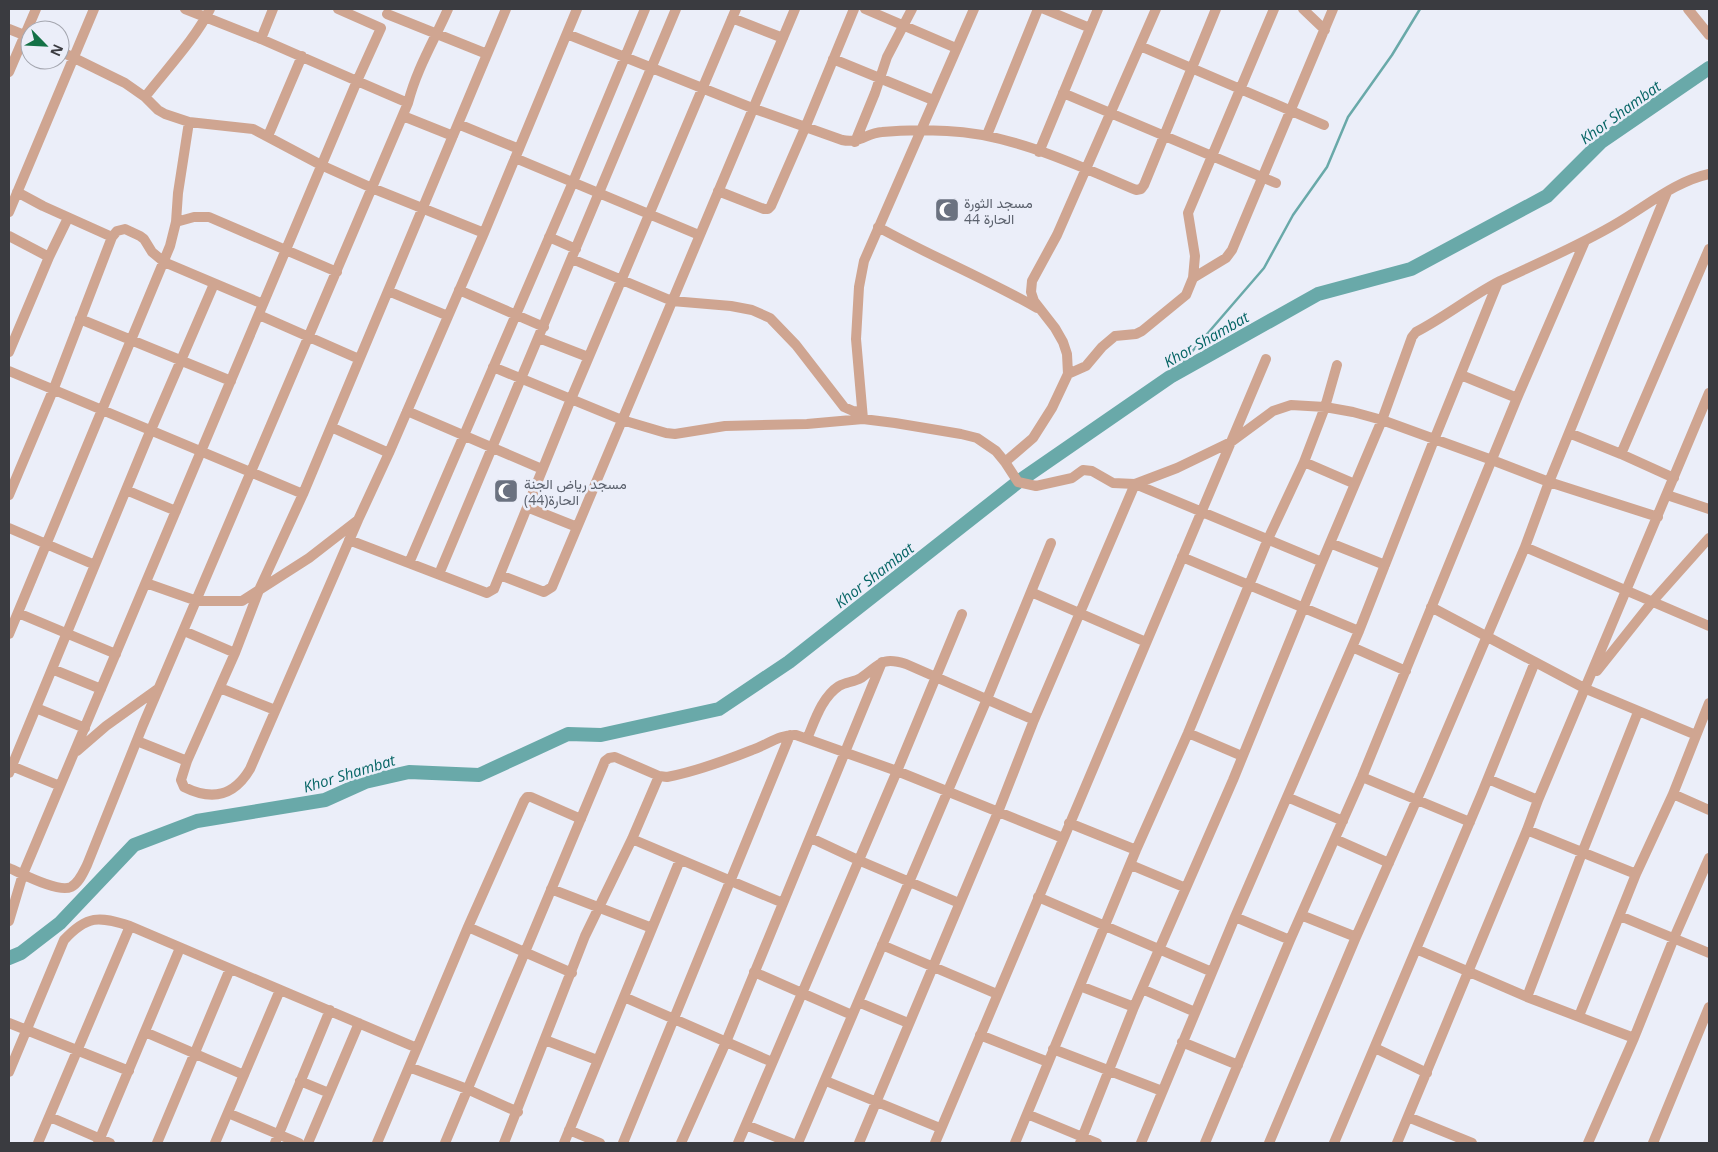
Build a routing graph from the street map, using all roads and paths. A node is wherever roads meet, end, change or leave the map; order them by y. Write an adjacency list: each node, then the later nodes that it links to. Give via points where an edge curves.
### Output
1 (94, 9): 42 (street)
2 (185, 9): 25 (street)
3 (273, 9): 35 (street)
4 (338, 9): 28 (street)
5 (448, 9): 31 (street)
6 (506, 9): 39 (street)
7 (645, 9): 43 (street)
8 (676, 9): 45 (street)
9 (795, 9): 34 (street)
10 (854, 9): 44 (street)
11 (865, 9): 27 (street)
12 (912, 9): 27 (street)
13 (974, 9): 37 (street)
14 (1038, 9): 65 (street)
15 (1044, 9): 29 (street)
16 (1098, 9): 29 (street)
17 (1156, 9): 36 (street)
18 (1216, 9): 46 (street)
19 (1274, 9): 51 (street)
20 (1303, 9): 30 (street)
21 (1334, 9): 30 (street)
22 (1688, 9): 33 (street)
23 (574, 10): 32 (street)
24 (388, 11): 28 (street); 31 (street)
25 (208, 13): 35 (street); 53 (street)
26 (734, 13): 34 (street); 50 (street)
27 (904, 26): 37 (street); 48 (street)
28 (382, 28): 49 (street)
29 (1090, 28): 52 (street)
30 (1324, 30): 57 (street)
31 (437, 34): 39 (street); 55 (street, via 416,75)
32 (567, 34): 43 (street); 71 (street)
33 (1709, 35)
34 (783, 38): 56 (street)
35 (261, 39): 41 (street)
36 (1140, 46): 46 (street); 58 (street)
37 (956, 48): 54 (street)
38 (20, 50): 47 (street)
39 (487, 54): 61 (street)
40 (70, 56): 42 (street)
41 (302, 56): 49 (street); 66 (street)
42 (73, 57): 53 (street); 81 (street)
43 (625, 58): 45 (street); 77 (street)
44 (833, 59): 48 (street); 63 (street)
45 (652, 68): 50 (street); 83 (street)
46 (1191, 69): 51 (street); 68 (street)
47 (9, 72)
48 (880, 78): 54 (street); 69 (street)
49 (357, 81): 55 (street); 73 (street)
50 (703, 89): 56 (street); 86 (street)
51 (1240, 90): 57 (street); 72 (street)
52 (1063, 93): 58 (street); 70 (street)
53 (145, 96): 60 (street, via 158,110)
54 (933, 100): 64 (street)
55 (408, 103): 59 (street)
56 (752, 108): 63 (street); 80 (street)
57 (1290, 111): 62 (street); 76 (street)
58 (1110, 114): 68 (street); 74 (street)
59 (403, 116): 67 (street); 79 (street)
60 (189, 122): 66 (street, via 253,129); 88 (street)
61 (458, 124): 67 (street); 71 (street)
62 (1324, 125)
63 (806, 128): 69 (street); 80 (street, via 768,210)
64 (920, 131): 65 (street); 69 (street, via 879,132); 89 (street)
65 (987, 135): 70 (street)
66 (268, 136): 73 (street)
67 (453, 136): 84 (street)
68 (1164, 136): 72 (street); 74 (street, via 1141,189 1136,190)
69 (855, 142)
70 (1039, 152): 74 (street)
71 (517, 154): 77 (street); 90 (street)
72 (1212, 156): 76 (street); 103 (street, via 1188,213 1195,256)
73 (320, 165): 79 (street); 98 (street)
74 (1086, 169): 111 (street, via 1057,235 1032,281 1031,292)
75 (1709, 174): 82 (street)
76 (1262, 177): 78 (street); 103 (street, via 1232,250 1226,258)
77 (574, 182): 83 (street); 94 (street)
78 (1276, 183)
79 (372, 188): 84 (street); 102 (street)
80 (718, 191): 91 (street)
81 (17, 192): 85 (street); 87 (street)
82 (1667, 192): 95 (street); 144 (street)
83 (600, 193): 86 (street); 96 (street)
84 (423, 209): 90 (street); 108 (street)
85 (9, 212)
86 (649, 214): 91 (street); 104 (street)
87 (68, 218): 93 (street); 99 (street)
88 (176, 222): 98 (street, via 209,217); 101 (street)
89 (878, 227): 111 (street); 139 (street, via 864,261 857,311)
90 (484, 233): 107 (street)
91 (700, 235): 109 (street)
92 (9, 236): 99 (street)
93 (112, 237): 101 (street, via 121,229 132,232 144,239); 115 (street)
94 (549, 237): 96 (street); 112 (street)
95 (1585, 241): 105 (street); 134 (street)
96 (576, 249): 100 (street)
97 (1709, 249): 151 (street)
98 (285, 250): 102 (street); 110 (street)
99 (49, 258): 120 (street)
100 (572, 259): 104 (street); 116 (street)
101 (164, 262): 106 (street); 119 (street)
102 (337, 272): 117 (street)
103 (1193, 278): 128 (street, via 1186,295 1150,325 1136,334 1115,336 1086,366)
104 (621, 280): 109 (street); 121 (street)
105 (1498, 282): 129 (street); 141 (street, via 1416,332)
106 (214, 284): 110 (street); 124 (street)
107 (459, 290): 112 (street); 114 (street)
108 (388, 291): 114 (street); 123 (street)
109 (672, 301): 139 (street, via 731,306 770,318 796,345 844,407); 140 (street)
110 (263, 304): 113 (street)
111 (1038, 308): 128 (street, via 1063,342)
112 (516, 314): 116 (street); 126 (street)
113 (259, 315): 117 (street); 131 (street)
114 (448, 316): 138 (street)
115 (80, 319): 119 (street); 132 (street)
116 (544, 326): 118 (street)
117 (310, 336): 123 (street); 156 (street)
118 (539, 338): 121 (street); 130 (street)
119 (132, 339): 124 (street); 137 (street)
120 (9, 352)
121 (588, 358): 135 (street)
122 (1266, 358): 147 (street)
123 (359, 359): 142 (street)
124 (181, 360): 131 (street); 143 (street)
125 (1337, 365): 136 (street)
126 (493, 367): 130 (street); 145 (street)
127 (9, 370): 132 (street)
128 (1068, 374): 153 (street, via 1033,438)
129 (1461, 375): 134 (street); 146 (street)
130 (522, 379): 135 (street); 148 (street)
131 (231, 381): 149 (street)
132 (54, 388): 137 (street); 163 (street)
133 (1709, 393): 157 (street)
134 (1517, 398): 152 (street)
135 (571, 399): 140 (street); 155 (street)
136 (1324, 406): 141 (street); 147 (street, via 1291,405 1273,411); 154 (street)
137 (103, 409): 143 (street); 178 (street)
138 (407, 411): 145 (street); 150 (street)
139 (862, 416): 140 (street, via 807,424 725,426 675,434); 153 (street, via 977,438)
140 (622, 420): 171 (street)
141 (1382, 420): 146 (street); 160 (street)
142 (331, 427): 150 (street); 162 (street)
143 (151, 429): 149 (street); 161 (street)
144 (1569, 434): 151 (street); 158 (street)
145 (464, 436): 148 (street); 182 (street)
146 (1434, 440): 152 (street); 184 (street)
147 (1231, 442): 159 (street); 168 (street)
148 (492, 448): 155 (street); 185 (street)
149 (201, 450): 156 (street); 167 (street)
150 (389, 452): 170 (street)
151 (1621, 454): 157 (street)
152 (1492, 460): 158 (street); 194 (street)
153 (1006, 462): 159 (street, via 1018,482 1036,486 1072,478 1083,470 1113,483)
154 (1304, 462): 160 (street); 174 (street)
155 (542, 469): 165 (street)
156 (251, 472): 162 (street); 192 (street)
157 (1674, 478): 164 (street)
158 (1549, 482): 169 (street); 179 (street)
159 (1135, 484): 168 (street); 198 (street)
160 (1355, 484): 177 (street)
161 (126, 490): 167 (street); 183 (street)
162 (303, 494): 189 (street)
163 (9, 495)
164 (1667, 495): 166 (street); 169 (street)
165 (527, 507): 171 (street); 186 (street)
166 (1709, 509)
167 (176, 511): 187 (street)
168 (1202, 511): 174 (street); 180 (street)
169 (1658, 517): 190 (street)
170 (358, 520): 175 (street); 189 (street)
171 (577, 527): 186 (street, via 548,591)
172 (9, 528): 178 (street)
173 (1709, 538): 193 (street)
174 (1268, 539): 181 (street); 188 (street)
175 (349, 540): 182 (street); 221 (street)
176 (1051, 543): 191 (street)
177 (1330, 543): 181 (street); 184 (street)
178 (46, 545): 183 (street); 196 (street)
179 (1526, 547): 190 (street); 204 (street)
180 (1182, 557): 188 (street); 205 (street)
181 (1322, 562): 195 (street)
182 (409, 563): 185 (street)
183 (95, 565): 203 (street)
184 (1385, 566): 201 (street)
185 (439, 574): 186 (street, via 489,594)
186 (500, 575)
187 (146, 582): 192 (street); 208 (street)
188 (1250, 585): 195 (street); 225 (street)
189 (260, 590): 192 (street, via 242,602); 207 (street)
190 (1627, 591): 193 (street); 214 (street)
191 (1030, 592): 198 (street); 218 (street)
192 (197, 601): 200 (street)
193 (1652, 602): 199 (street); 214 (street)
194 (1431, 607): 204 (street); 212 (street)
195 (1303, 608): 201 (street); 232 (street)
196 (18, 613): 202 (street); 203 (street)
197 (962, 614): 213 (street)
198 (1081, 614): 205 (street); 223 (street)
199 (1709, 626)
200 (184, 631): 207 (street); 215 (street)
201 (1359, 631): 206 (street)
202 (9, 634)
203 (66, 634): 208 (street); 211 (street)
204 (1487, 636): 210 (street); 243 (street)
205 (1146, 642): 250 (street)
206 (1352, 647): 212 (street); 242 (street)
207 (235, 653): 216 (street)
208 (116, 654): 217 (street)
209 (882, 662): 213 (street, via 894,660); 228 (street, via 856,681 833,691 825,700); 230 (street)
210 (1535, 662): 214 (street); 238 (street)
211 (52, 669): 217 (street); 220 (street)
212 (1406, 671): 237 (street)
213 (936, 678): 218 (street); 235 (street)
214 (1587, 686): 222 (street); 244 (street)
215 (160, 688): 229 (street); 231 (street, via 106,726)
216 (220, 688): 221 (street); 233 (street)
217 (101, 689): 224 (street)
218 (987, 700): 223 (street); 240 (street)
219 (1709, 703): 227 (street)
220 (36, 708): 224 (street); 234 (street)
221 (274, 710): 233 (street, via 250,769 234,789 209,795 184,787 181,780)
222 (1638, 712): 227 (street); 257 (street)
223 (1034, 720): 246 (street)
224 (85, 728): 231 (street)
225 (1188, 733): 232 (street); 256 (street)
226 (790, 735): 228 (street); 236 (street, via 726,760 674,776); 266 (street)
227 (1696, 735): 241 (street)
228 (807, 738): 230 (street)
229 (137, 740): 233 (street); 264 (street, via 80,878 73,886 63,889)
230 (846, 752): 235 (street); 252 (street)
231 (74, 755): 239 (street)
232 (1242, 756): 268 (street)
233 (188, 761)
234 (10, 768): 239 (street)
235 (897, 771): 240 (street); 260 (street)
236 (659, 776): 247 (street, via 621,759 609,758); 254 (street)
237 (1362, 777): 243 (street); 248 (street)
238 (1488, 779): 244 (street); 249 (street)
239 (60, 786): 264 (street)
240 (947, 791): 246 (street); 267 (street)
241 (1673, 794): 245 (street); 265 (street)
242 (1287, 797): 248 (street); 276 (street)
243 (1416, 799): 249 (street); 261 (street)
244 (1538, 800): 251 (street)
245 (1709, 810)
246 (998, 812): 253 (street); 272 (street)
247 (581, 819): 269 (street); 280 (street, via 527,798)
248 (1343, 821): 255 (street)
249 (1470, 822): 288 (street)
250 (1069, 823): 253 (street); 256 (street)
251 (1528, 830): 257 (street); 296 (street)
252 (811, 838): 260 (street); 271 (street)
253 (1063, 838): 270 (street)
254 (632, 839): 259 (street); 273 (street)
255 (1335, 839): 261 (street); 274 (street)
256 (1136, 850): 262 (street)
257 (1582, 853): 265 (street); 303 (street)
258 (1709, 858): 283 (street)
259 (680, 860): 266 (street); 281 (street)
260 (858, 860): 267 (street); 300 (street)
261 (1389, 863): 282 (street)
262 (1131, 864): 268 (street); 279 (street)
263 (9, 868): 264 (street)
264 (24, 874): 277 (street)
265 (1636, 874): 275 (street)
266 (731, 881): 271 (street); 311 (street)
267 (909, 882): 272 (street); 285 (street)
268 (1186, 888): 287 (street)
269 (551, 889): 273 (street); 289 (street)
270 (1038, 897): 279 (street); 301 (street)
271 (783, 903): 294 (street)
272 (959, 903): 291 (street)
273 (599, 908): 281 (street); 293 (street)
274 (1301, 915): 282 (street); 284 (street)
275 (1620, 916): 283 (street); 310 (street)
276 (1235, 917): 284 (street); 295 (street)
277 (9, 921)
278 (130, 926): 286 (street); 315 (street, via 100,919 75,927 64,940); 325 (street)
279 (1104, 926): 287 (street); 297 (street)
280 (468, 927): 289 (street); 322 (street)
281 (652, 928): 302 (street)
282 (1356, 937): 376 (street)
283 (1674, 938): 290 (street); 318 (street)
284 (1290, 940): 330 (street)
285 (882, 945): 291 (street); 304 (street)
286 (180, 948): 292 (street); 316 (street)
287 (1159, 948): 295 (street); 298 (street)
288 (1416, 949): 296 (street); 323 (street)
289 (525, 952): 293 (street); 339 (street)
290 (1709, 953)
291 (932, 967): 301 (street); 314 (street)
292 (230, 969): 299 (street); 326 (street)
293 (572, 972): 319 (street)
294 (754, 972): 300 (street); 320 (street)
295 (1212, 972): 308 (street)
296 (1468, 972): 303 (street); 335 (street)
297 (1080, 986): 305 (street); 324 (street)
298 (1142, 989): 305 (street); 308 (street)
299 (280, 990): 307 (street); 336 (street)
300 (801, 994): 309 (street); 328 (street)
301 (997, 994): 317 (street)
302 (624, 997): 311 (street); 327 (street)
303 (1527, 997): 310 (street)
304 (858, 1002): 309 (street); 314 (street)
305 (1134, 1007): 332 (street)
306 (1709, 1007): 381 (street)
307 (330, 1010): 313 (street); 337 (street)
308 (1195, 1012): 321 (street)
309 (852, 1015): 338 (street)
310 (1579, 1016): 318 (street)
311 (673, 1019): 320 (street); 365 (street)
312 (9, 1023): 315 (street)
313 (359, 1023): 322 (street); 341 (street)
314 (908, 1023): 342 (street)
315 (27, 1030): 325 (street); 334 (street)
316 (145, 1032): 326 (street); 333 (street)
317 (980, 1035): 329 (street); 349 (street)
318 (1634, 1038): 380 (street)
319 (545, 1040): 327 (street); 343 (street)
320 (726, 1042): 328 (street); 366 (street)
321 (1182, 1042): 330 (street); 340 (street)
322 (417, 1048): 331 (street)
323 (1375, 1048): 335 (street); 377 (street)
324 (1054, 1049): 329 (street); 332 (street)
325 (78, 1050): 333 (street); 346 (street)
326 (195, 1054): 336 (street); 356 (street)
327 (598, 1060): 350 (street)
328 (772, 1062): 348 (street)
329 (1048, 1062): 345 (street)
330 (1238, 1065): 375 (street)
331 (409, 1067): 339 (street); 360 (street)
332 (1109, 1070): 340 (street); 352 (street)
333 (129, 1071): 354 (street)
334 (9, 1072)
335 (1427, 1073): 347 (street)
336 (244, 1075): 344 (street)
337 (300, 1081): 341 (street); 351 (street)
338 (826, 1081): 342 (street); 369 (street)
339 (467, 1089): 343 (street); 361 (street)
340 (1162, 1091): 374 (street)
341 (329, 1093): 359 (street)
342 (876, 1102): 349 (street); 370 (street)
343 (518, 1112): 362 (street)
344 (228, 1113): 351 (street); 357 (street)
345 (1027, 1114): 352 (street); 372 (street)
346 (50, 1117): 354 (street); 355 (street)
347 (1408, 1117): 353 (street); 378 (street)
348 (746, 1125): 367 (street); 368 (street)
349 (940, 1128): 371 (street)
350 (569, 1130): 363 (street); 364 (street)
351 (276, 1139): 358 (street)
352 (1082, 1140): 373 (street)
353 (1461, 1141): 379 (street)
354 (103, 1142)
355 (38, 1143)
356 (157, 1143)
357 (216, 1143)
358 (299, 1143)
359 (308, 1143)
360 (377, 1143)
361 (445, 1143)
362 (504, 1143)
363 (564, 1143)
364 (600, 1143)
365 (623, 1143)
366 (681, 1143)
367 (738, 1143)
368 (791, 1143)
369 (798, 1143)
370 (858, 1143)
371 (935, 1143)
372 (1015, 1143)
373 (1097, 1143)
374 (1141, 1143)
375 (1205, 1143)
376 (1269, 1143)
377 (1334, 1143)
378 (1397, 1143)
379 (1472, 1143)
380 (1588, 1143)
381 (1653, 1143)

